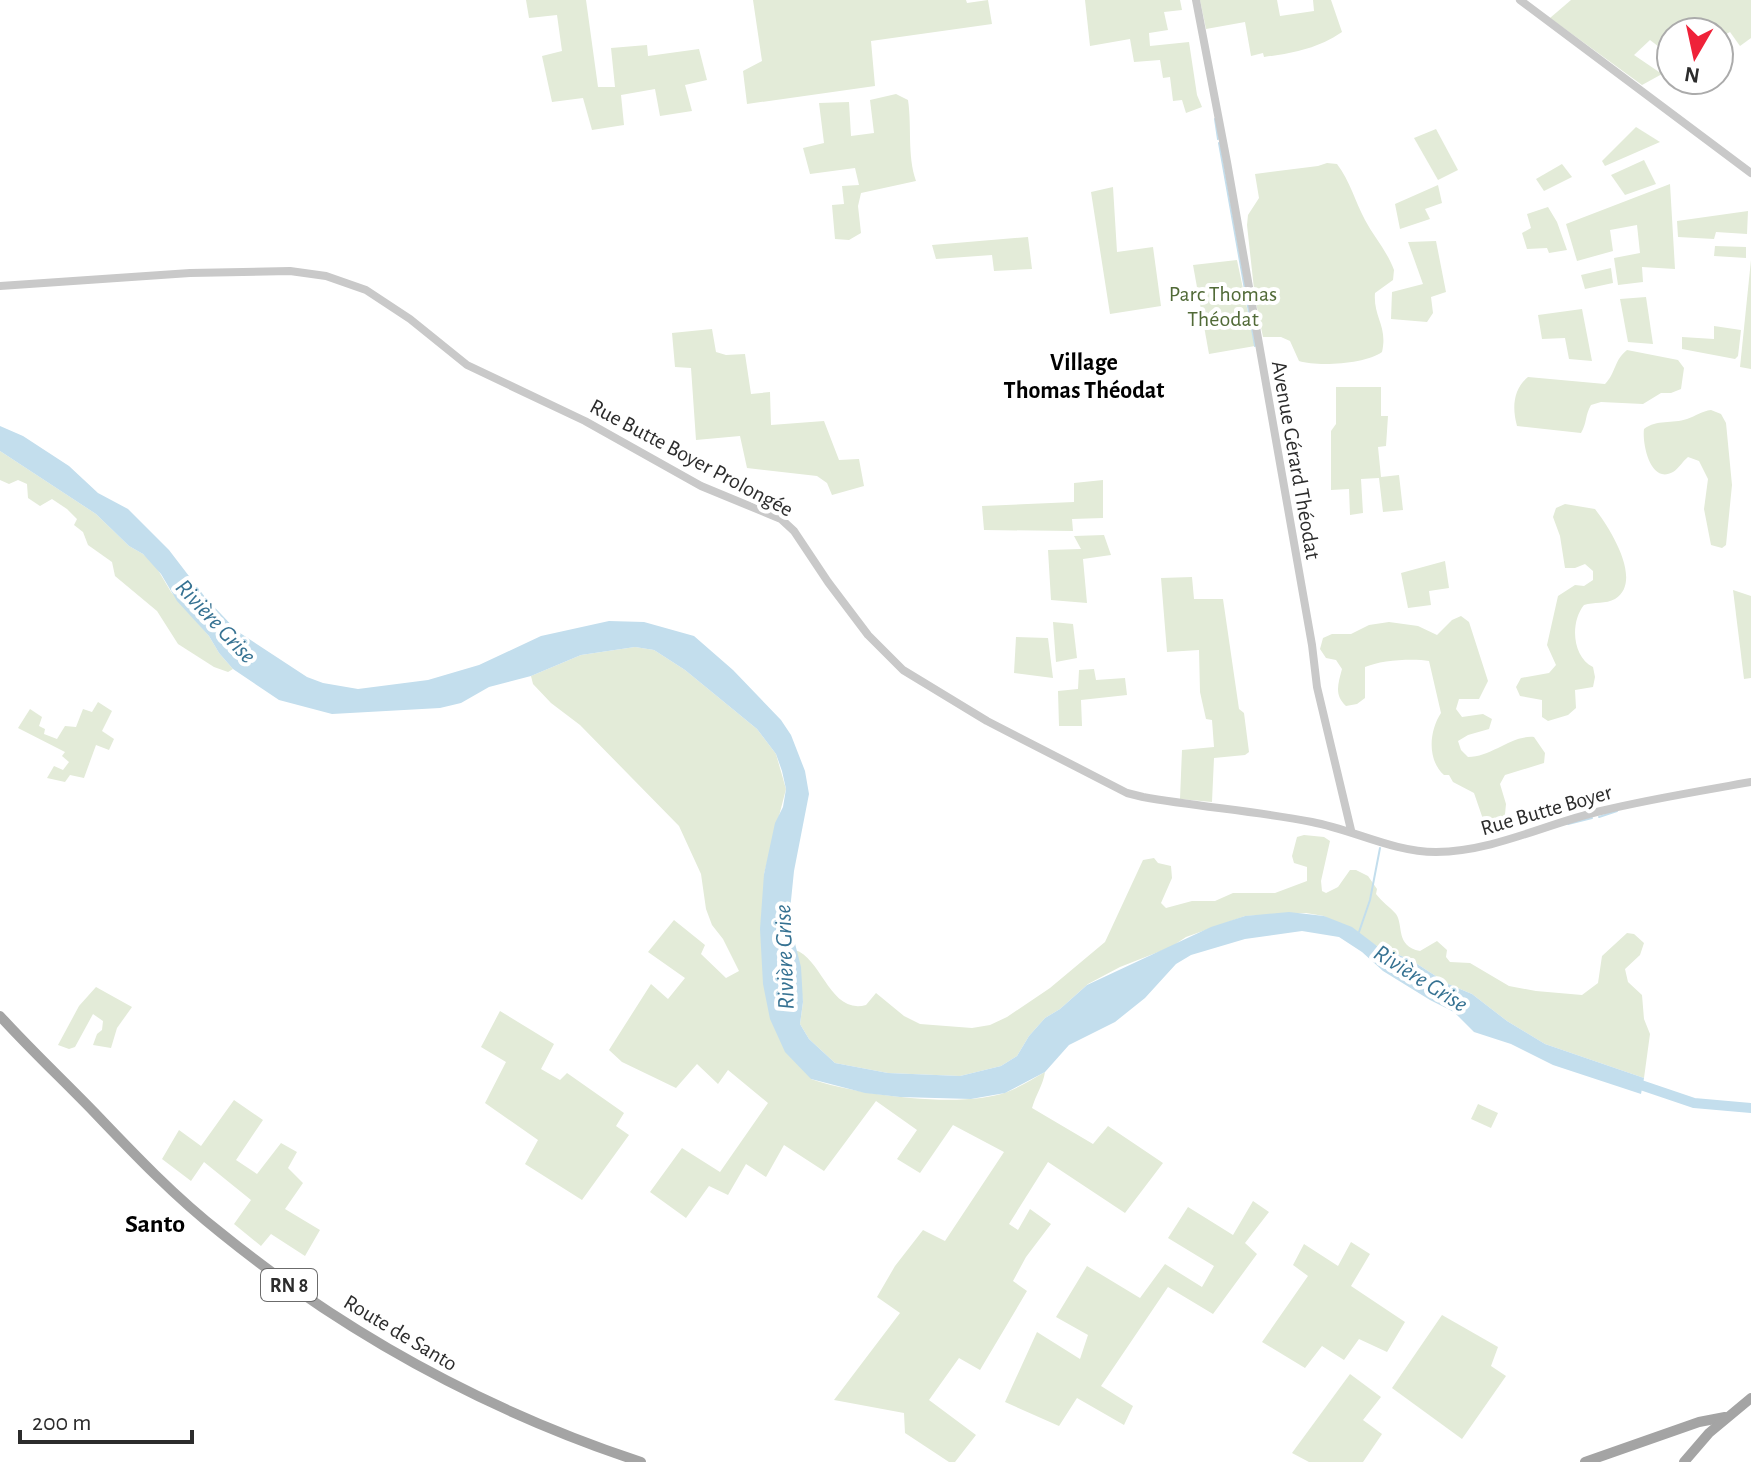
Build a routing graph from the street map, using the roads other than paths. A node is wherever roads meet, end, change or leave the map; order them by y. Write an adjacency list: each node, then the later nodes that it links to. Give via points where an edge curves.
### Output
1 (1196, 0): 6 (street, Avenue Gérard Théodat, via 1315,679)
2 (1520, 0): 3 (street)
3 (1751, 173)
4 (0, 286): 6 (street, Rue Butte Boyer Prolongée, via 290,271 366,290 467,365 585,421 701,486 789,525 845,607 886,655 987,721 1135,795)
5 (1751, 782): 6 (street, Rue Butte Boyer, via 1597,811 1473,848 1413,850)
6 (1351, 830)
7 (0, 1016): 10 (main road, Route de Santo / RN 8, via 177,1194 326,1311 471,1395)
8 (1751, 1398): 9 (main road)
9 (1725, 1417): 11 (main road); 12 (main road)
10 (641, 1462)
11 (1585, 1462)
12 (1684, 1462)

